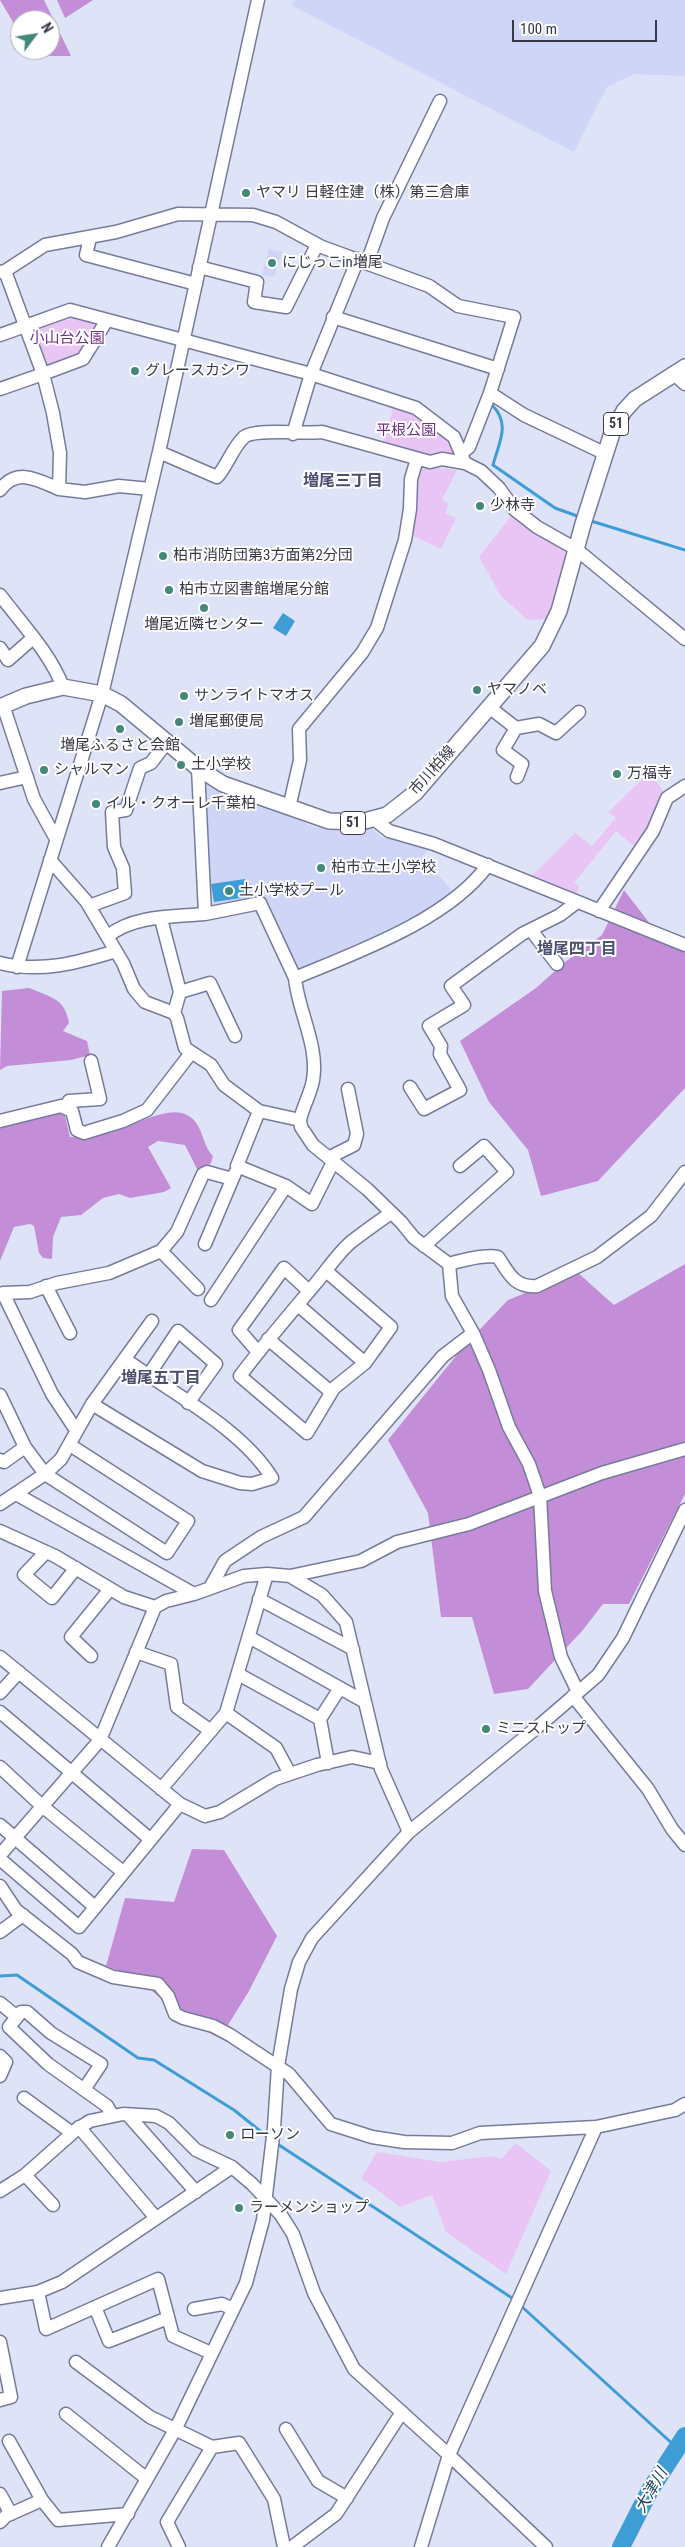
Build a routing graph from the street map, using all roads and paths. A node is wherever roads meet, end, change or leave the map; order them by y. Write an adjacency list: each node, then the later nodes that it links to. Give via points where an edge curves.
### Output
1 (258, 0): 3 (street)
2 (440, 102): 6 (street)
3 (211, 213): 4 (street, via 178,214); 5 (street, via 265,218); 7 (street)
4 (90, 238): 8 (street, via 45,245); 9 (street, via 86,255)
5 (317, 245): 6 (street); 7 (street, via 286,308 254,302 257,282)
6 (362, 261): 10 (street); 15 (street, via 429,286 458,306 514,317)
7 (200, 267): 9 (street)
8 (3, 271): 12 (street)
9 (196, 284): 14 (street)
10 (333, 317): 15 (street); 18 (street)
11 (107, 320): 12 (street, via 70,310); 14 (street); 17 (street, via 83,359)
12 (26, 326): 13 (street); 17 (street)
13 (0, 335)
14 (184, 340): 18 (street); 23 (street)
15 (498, 369): 21 (street)
16 (679, 370): 19 (street); 24 (main road, 市川柏線 / 51, via 646,390 624,411)
17 (43, 374): 20 (street); 27 (street, via 60,453)
18 (311, 374): 22 (street); 26 (street, via 416,408 454,437)
19 (685, 384)
20 (0, 389)
21 (490, 393): 24 (street, via 524,415); 26 (street)
22 (293, 434): 23 (street, via 262,431 244,438 217,477); 25 (street, via 322,432)
23 (159, 452): 28 (street)
24 (604, 453): 30 (main road, 市川柏線 / 51)
25 (417, 458): 26 (street, via 430,462); 47 (street, via 411,479 405,540 377,628 362,653 300,729 300,760)
26 (464, 458): 30 (street, via 499,488 514,509 537,527)
27 (59, 489): 28 (street, via 84,492 119,486); 29 (street, via 29,476 21,476)
28 (150, 489): 36 (street)
29 (0, 490)
30 (576, 549): 33 (street); 38 (main road, 市川柏線 / 51, via 559,612 550,632 542,646)
31 (0, 595): 32 (street)
32 (33, 638): 34 (street, via 8,660); 35 (street, via 58,673)
33 (685, 639)
34 (0, 648)
35 (63, 687): 36 (main road, 市川柏線 / 51); 37 (main road, 市川柏線 / 51, via 35,693)
36 (102, 694): 41 (main road, 市川柏線 / 51, via 121,704); 49 (street)
37 (2, 706): 43 (street)
38 (489, 707): 40 (street); 48 (main road, 市川柏線 / 51, via 400,807)
39 (579, 712): 40 (street, via 556,733 540,724)
40 (516, 728): 44 (street, via 503,750 522,764)
41 (167, 742): 42 (main road, 市川柏線 / 51); 53 (street, via 151,763 140,768 126,810 112,812 114,847 123,868 125,893)
42 (198, 768): 47 (main road, 市川柏線 / 51, via 223,784); 55 (street)
43 (27, 777): 45 (street); 49 (street, via 34,799)
44 (517, 777)
45 (0, 783)
46 (685, 786): 54 (street, via 667,798 653,831)
47 (289, 808): 48 (main road, 市川柏線 / 51, via 338,822)
48 (374, 819): 51 (street, via 388,831)
49 (56, 839): 50 (street)
50 (50, 860): 53 (street); 63 (street)
51 (488, 865): 52 (street); 64 (street, via 471,885 421,920 374,945)
52 (577, 902): 54 (street); 57 (street)
53 (89, 906): 58 (street)
54 (599, 911): 59 (street)
55 (205, 914): 56 (street); 64 (street, via 260,902)
56 (161, 918): 58 (street, via 120,926); 65 (street)
57 (531, 930): 62 (street); 70 (street, via 451,986 464,1006 429,1026 460,1090 424,1109)
58 (108, 936): 60 (street)
59 (685, 945)
60 (116, 951): 63 (street, via 52,968); 66 (street, via 134,990 145,1002)
61 (0, 963): 63 (street)
62 (557, 964)
63 (17, 967)
64 (295, 978): 74 (street, via 312,1052 313,1080)
65 (180, 992): 66 (street); 67 (street, via 210,983)
66 (174, 1013): 68 (street, via 185,1048)
67 (235, 1036)
68 (191, 1053): 72 (street, via 147,1110 134,1117 84,1133 77,1130 72,1111); 73 (street, via 211,1065 224,1085)
69 (91, 1061): 72 (street, via 100,1099 69,1101)
70 (410, 1086)
71 (348, 1089): 76 (street, via 357,1134 354,1145)
72 (66, 1107): 75 (street)
73 (259, 1111): 74 (street); 77 (street)
74 (300, 1120): 76 (street, via 307,1138)
75 (0, 1121)
76 (332, 1158): 81 (street, via 312,1204); 82 (street)
77 (237, 1166): 80 (street); 81 (street)
78 (460, 1166): 84 (street, via 484,1146 507,1172)
79 (685, 1172): 86 (street, via 651,1216 597,1256 537,1286 519,1284 498,1257 487,1254)
80 (232, 1179): 83 (street); 85 (street, via 207,1172 203,1174 177,1232)
81 (286, 1186): 91 (street)
82 (391, 1213): 84 (street); 87 (street, via 349,1243)
83 (205, 1244)
84 (424, 1246): 86 (street)
85 (161, 1251): 88 (street, via 109,1273); 89 (street)
86 (449, 1264): 95 (street, via 452,1296)
87 (326, 1271): 90 (street); 99 (street, via 392,1327)
88 (46, 1286): 94 (street); 105 (street, via 30,1292 3,1293 52,1394)
89 (198, 1289)
90 (309, 1291): 92 (street); 97 (street, via 284,1268 276,1277 239,1330)
91 (211, 1300)
92 (298, 1305): 96 (street); 99 (street)
93 (152, 1321): 98 (street)
94 (70, 1333)
95 (473, 1333): 112 (street); 120 (street, via 443,1356 304,1517 261,1537 225,1561)
96 (268, 1339): 97 (street); 101 (street)
97 (258, 1352): 101 (street, via 240,1376 307,1433)
98 (125, 1359): 100 (street); 104 (street)
99 (366, 1363): 101 (street)
100 (148, 1376): 103 (street); 103 (street, via 178,1331 216,1364)
101 (331, 1392)
102 (0, 1395): 107 (street)
103 (188, 1403): 104 (street, via 245,1444 272,1478 240,1484 202,1470)
104 (92, 1404): 105 (street)
105 (76, 1430): 106 (street)
106 (70, 1445): 110 (street); 110 (street, via 188,1521 167,1553)
107 (25, 1447): 109 (street, via 4,1462); 110 (street)
108 (685, 1449): 112 (street, via 602,1473)
109 (0, 1460)
110 (45, 1474): 111 (street)
111 (16, 1494): 113 (street); 122 (street)
112 (540, 1496): 119 (street, via 468,1524 396,1542 361,1561); 134 (street, via 545,1591 561,1657)
113 (0, 1504)
114 (685, 1510): 134 (street, via 623,1638 598,1675)
115 (0, 1531): 116 (street)
116 (46, 1552): 117 (street); 117 (street, via 24,1575 52,1598)
117 (76, 1568): 121 (street)
118 (267, 1574): 119 (street); 120 (street, via 244,1576); 123 (street)
119 (290, 1576): 126 (street, via 322,1595 346,1622)
120 (211, 1586): 122 (street)
121 (110, 1589): 124 (street); 128 (street, via 71,1637)
122 (194, 1594): 124 (street)
123 (260, 1599): 125 (street); 126 (street)
124 (155, 1607): 127 (street)
125 (248, 1637): 131 (street); 132 (street)
126 (352, 1650): 135 (street)
127 (136, 1652): 139 (street, via 171,1664 177,1707); 140 (street)
128 (91, 1656)
129 (0, 1657): 130 (street)
130 (19, 1672): 133 (street); 140 (street)
131 (238, 1674): 137 (street); 138 (street)
132 (340, 1688): 135 (street); 138 (street)
133 (0, 1693)
134 (576, 1694): 150 (street); 153 (street, via 648,1789)
135 (365, 1702): 142 (street)
136 (0, 1712): 144 (street)
137 (226, 1713): 139 (street); 145 (street, via 276,1748)
138 (320, 1719): 141 (street)
139 (211, 1730): 146 (street)
140 (100, 1740): 144 (street); 146 (street)
141 (328, 1763): 142 (street, via 352,1757); 145 (street)
142 (380, 1763): 150 (street)
143 (0, 1767): 148 (street)
144 (71, 1773): 148 (street); 152 (street)
145 (290, 1774): 147 (street, via 220,1812 205,1816)
146 (161, 1788): 147 (street)
147 (180, 1804): 152 (street)
148 (42, 1806): 151 (street); 155 (street)
149 (0, 1825): 151 (street)
150 (409, 1832): 163 (street, via 312,1938 291,1989)
151 (14, 1839): 154 (street); 157 (street)
152 (150, 1839): 155 (street)
153 (685, 1845)
154 (0, 1857): 157 (street, via 79,1927)
155 (123, 1872): 157 (street)
156 (0, 1886): 158 (street)
157 (95, 1907)
158 (23, 1916): 159 (street); 163 (street, via 78,1962 113,1977 158,1984 168,1996 175,2014 213,2026)
159 (0, 1932)
160 (0, 2003): 161 (street)
161 (17, 2017): 165 (street, via 9,2027 15,2034 48,2064); 165 (street, via 21,2012 27,2012 51,2033 101,2064)
162 (0, 2056): 164 (street, via 6,2062)
163 (278, 2066): 170 (street, via 289,2074 331,2124 372,2137 404,2142 452,2143 480,2134); 177 (street, via 274,2128)
164 (0, 2076)
165 (85, 2088): 169 (street, via 108,2106)
166 (24, 2098): 171 (street)
167 (685, 2104): 170 (street, via 675,2110)
168 (128, 2114): 169 (street); 172 (street, via 156,2116 182,2133 196,2150); 176 (street)
169 (112, 2115): 171 (street, via 90,2121)
170 (596, 2126): 196 (street)
171 (76, 2130): 173 (street); 179 (street)
172 (232, 2167): 176 (street); 177 (street)
173 (25, 2175): 175 (street); 178 (street)
174 (0, 2176): 175 (street)
175 (4, 2189)
176 (196, 2192): 179 (street)
177 (264, 2198): 183 (street, via 257,2244 246,2283); 190 (street, via 294,2234 314,2293 354,2369)
178 (54, 2205)
179 (156, 2218): 180 (street, via 62,2282)
180 (38, 2292): 181 (street); 182 (street, via 46,2329)
181 (0, 2298)
182 (95, 2307): 185 (street, via 109,2341); 185 (street, via 158,2279)
183 (233, 2309): 184 (street, via 222,2304); 187 (street)
184 (194, 2310)
185 (168, 2318): 187 (street, via 174,2336)
186 (0, 2342): 189 (street, via 11,2397)
187 (211, 2353): 192 (street)
188 (76, 2362): 192 (street, via 150,2417)
189 (0, 2400)
190 (402, 2412): 196 (street); 199 (street)
191 (66, 2414): 197 (street)
192 (176, 2428): 195 (street); 197 (street)
193 (286, 2429): 199 (street, via 318,2482)
194 (8, 2441): 200 (street)
195 (212, 2447): 205 (street, via 168,2522); 206 (street, via 239,2444 274,2500)
196 (449, 2455): 208 (street); 209 (street)
197 (147, 2479): 202 (street)
198 (0, 2494): 201 (street)
199 (347, 2498): 207 (street, via 336,2514)
200 (42, 2500): 201 (street); 202 (street, via 58,2520)
201 (11, 2514): 203 (street)
202 (128, 2514): 204 (street)
203 (0, 2522)
204 (108, 2547)
205 (179, 2547)
206 (284, 2547)
207 (292, 2547)
208 (421, 2547)
209 (546, 2547)

